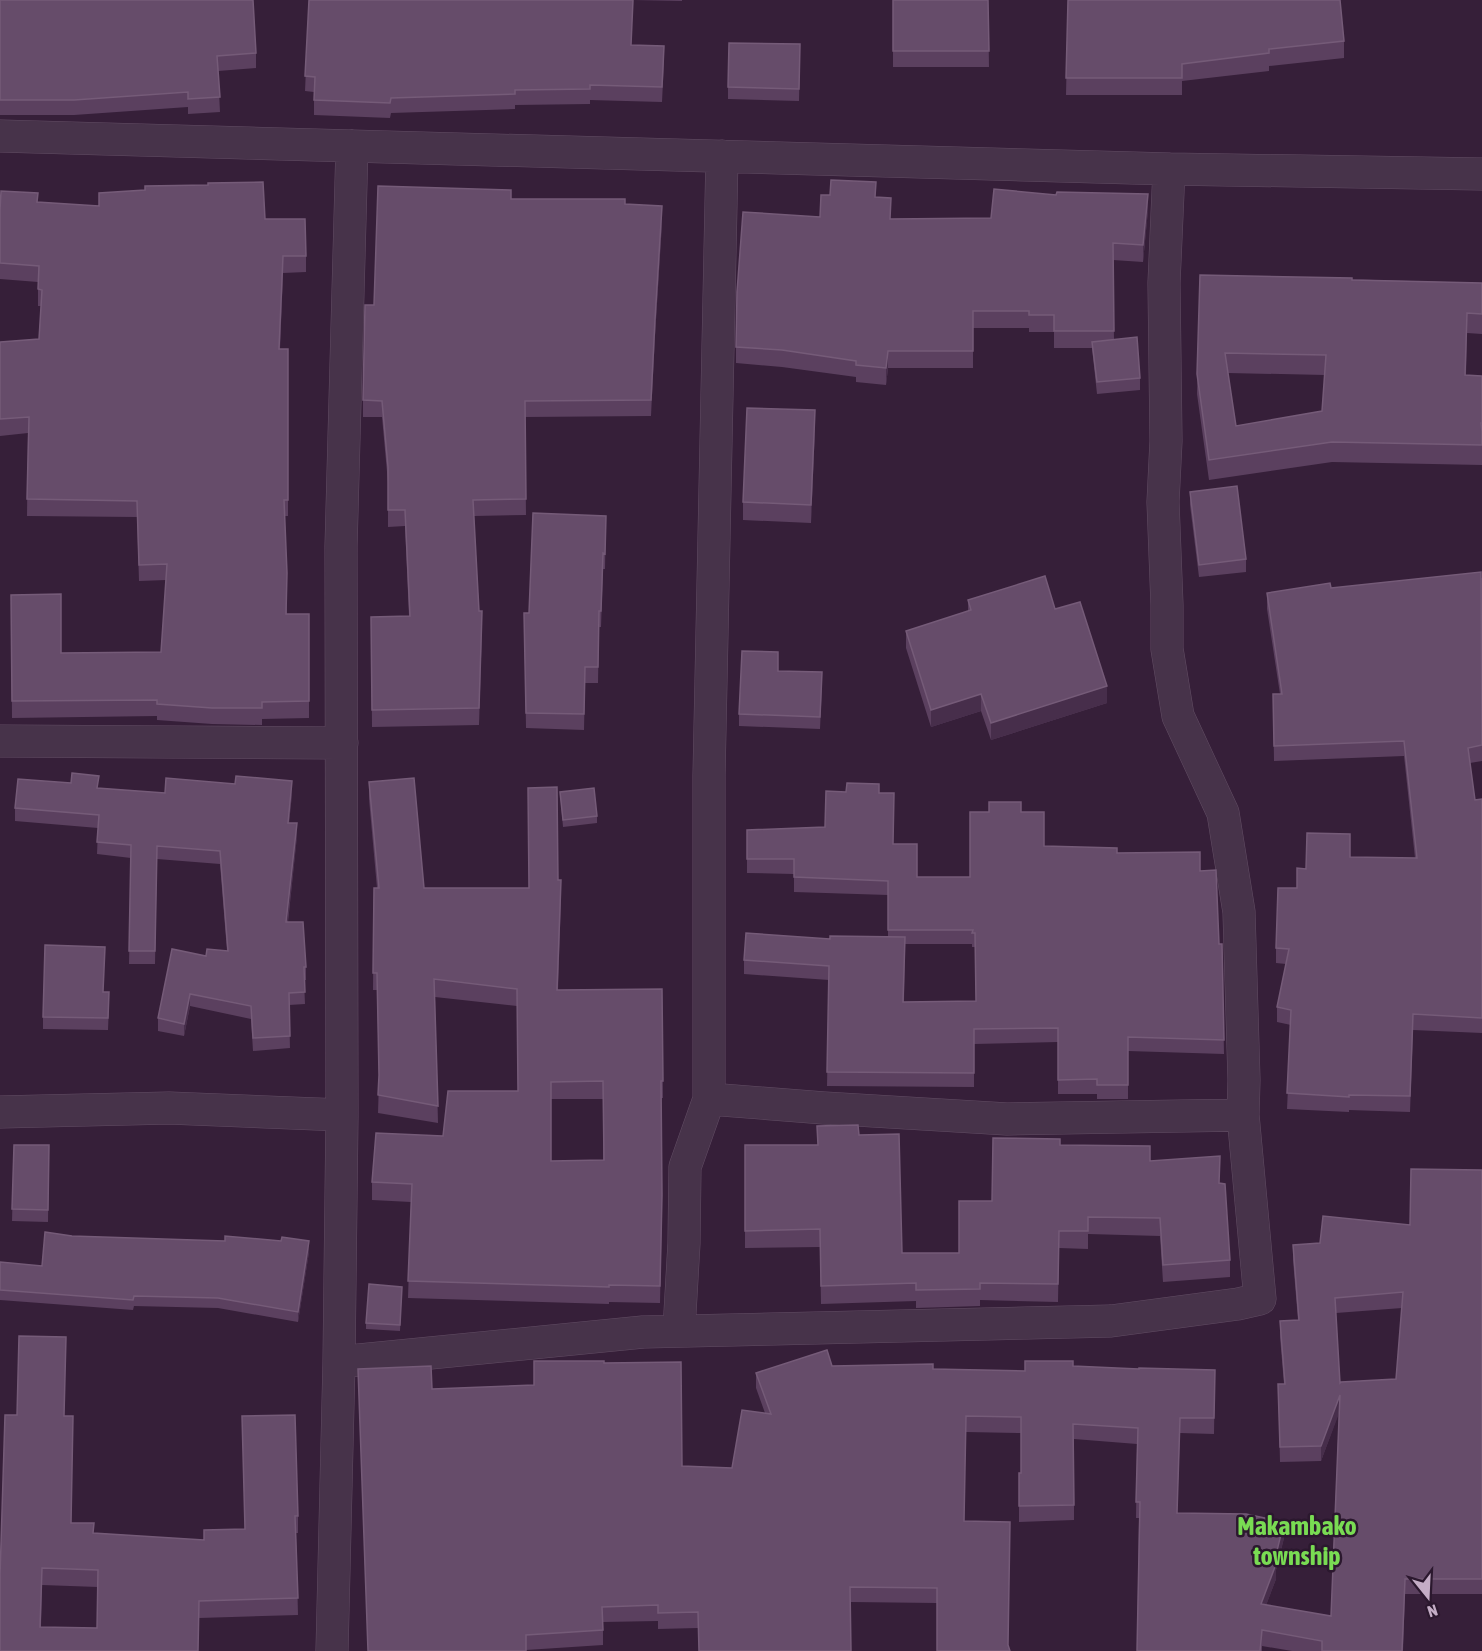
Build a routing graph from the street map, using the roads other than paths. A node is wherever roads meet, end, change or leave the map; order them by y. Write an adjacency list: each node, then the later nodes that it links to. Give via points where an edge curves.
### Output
1 (0, 136): 2 (street)
2 (352, 146): 3 (street); 7 (street, via 341,547)
3 (722, 156): 4 (street); 8 (street, via 709,776)
4 (1169, 169): 5 (street); 11 (street, via 1163,502 1167,649 1178,716 1223,813 1239,912)
5 (1482, 174)
6 (0, 741): 7 (street)
7 (342, 743): 10 (street)
8 (709, 1099): 11 (street, via 1007,1119); 12 (street, via 685,1167)
9 (0, 1112): 10 (street, via 169,1108)
10 (342, 1115): 13 (street)
11 (1243, 1115): 12 (street, via 1260,1299 1111,1321)
12 (679, 1330): 13 (street)
13 (339, 1362): 14 (street)
14 (332, 1651)

